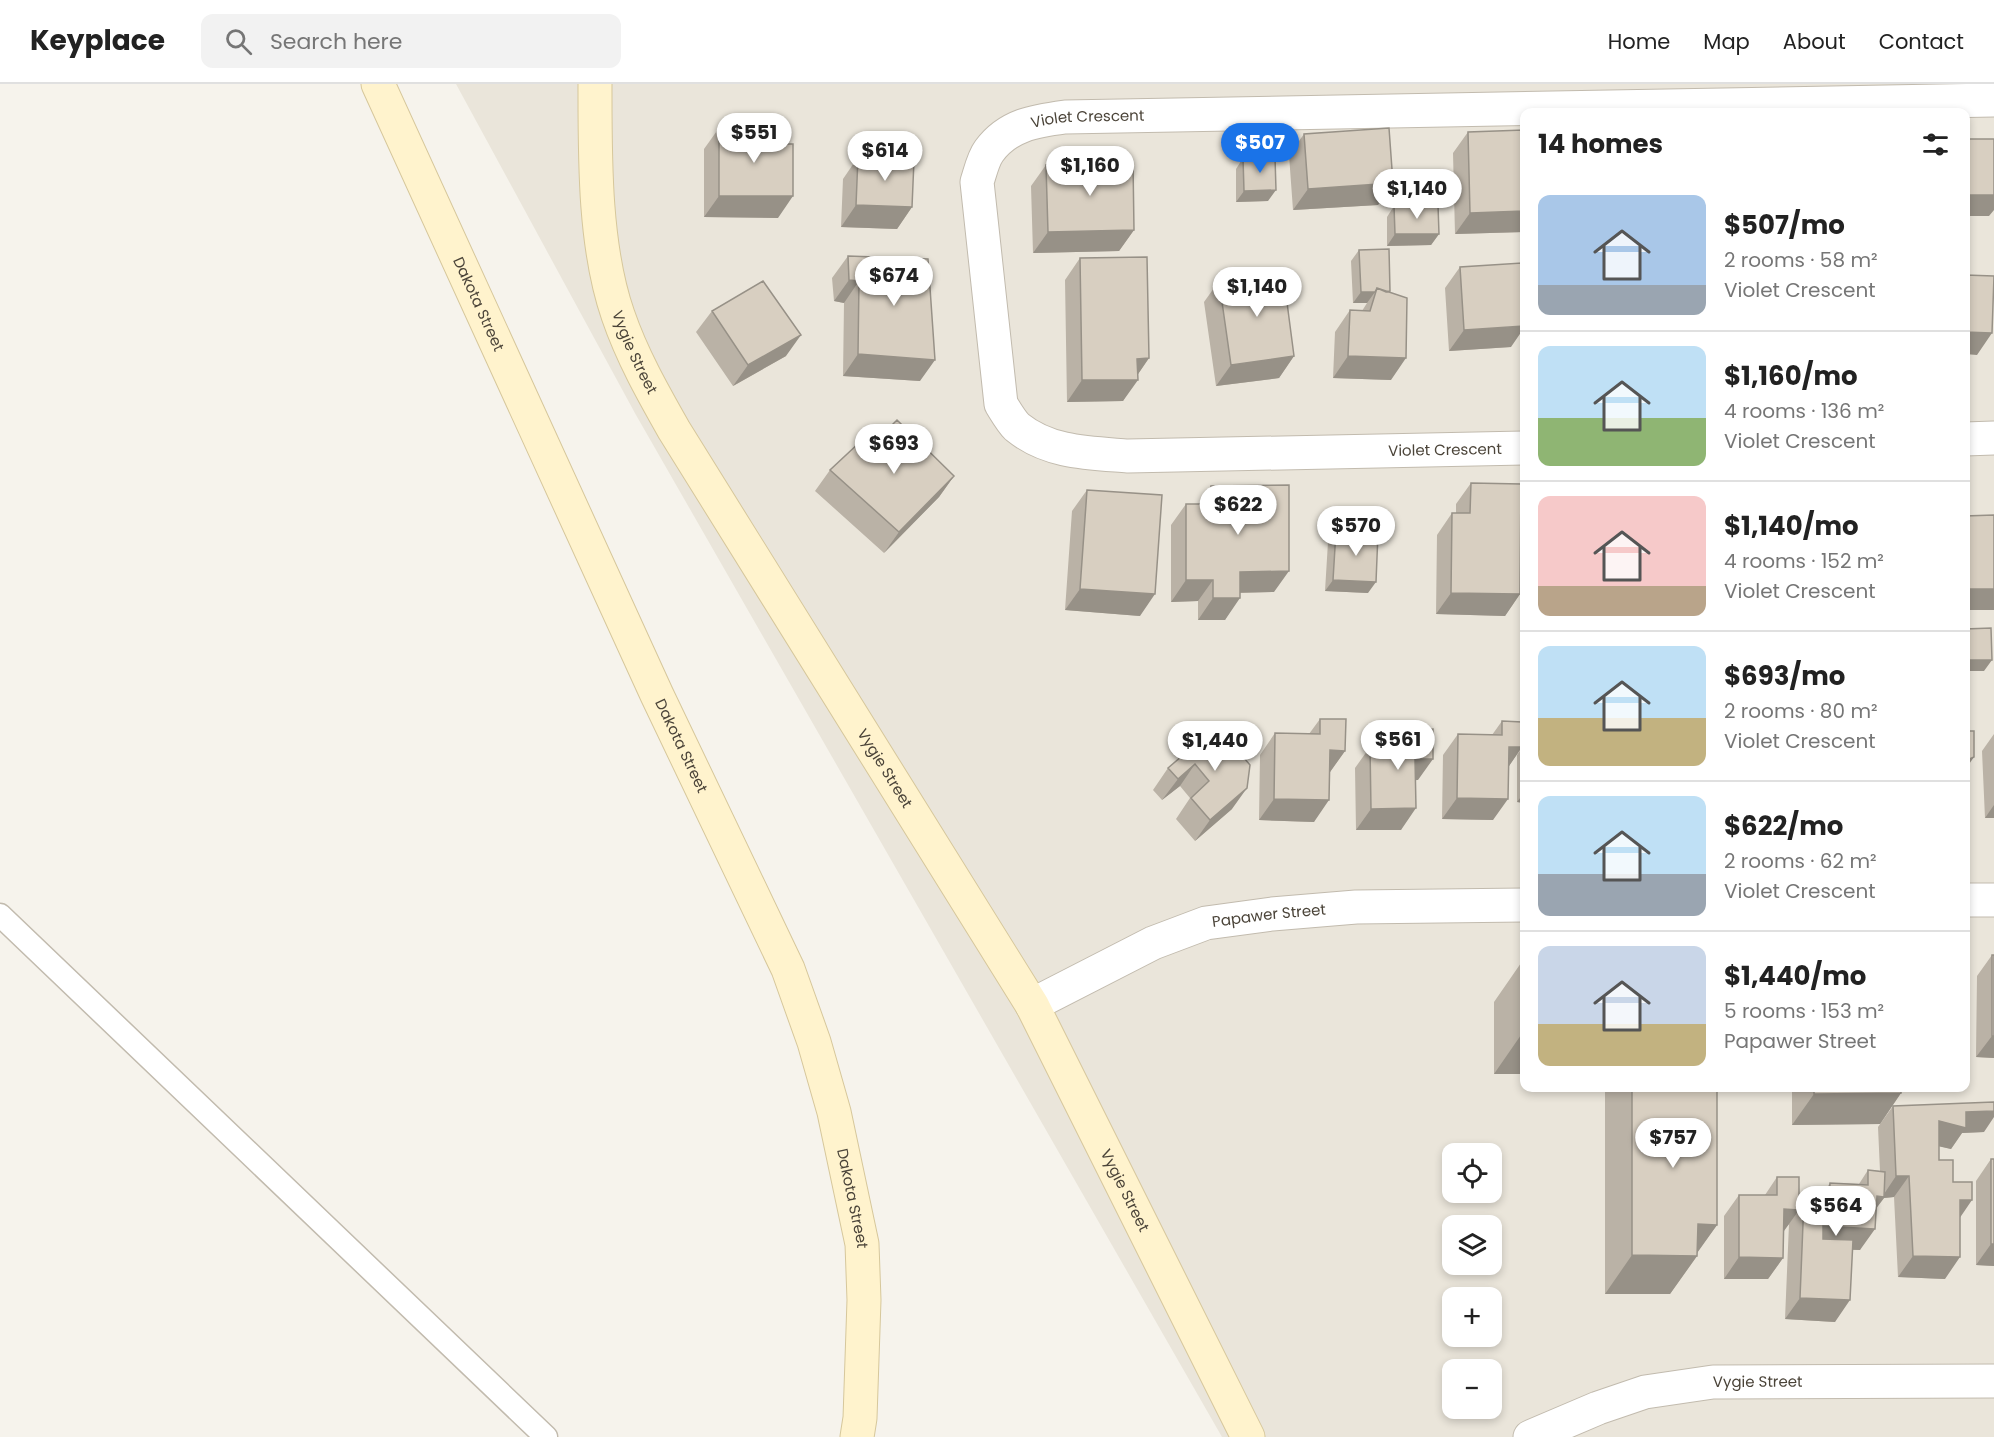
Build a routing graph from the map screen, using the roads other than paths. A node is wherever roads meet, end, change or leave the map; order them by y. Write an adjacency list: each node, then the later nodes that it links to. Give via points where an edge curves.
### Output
1 (378, 84): 16 (street, Dakota Street, via 657,695 792,979 834,1112 862,1244 864,1300)
2 (595, 84): 13 (street, Vygie Street, via 603,249 618,316 640,371)
3 (1994, 100): 4 (street, Violet Crescent)
4 (1557, 108)
5 (1520, 109): 8 (street, Violet Crescent, via 1065,117 1030,122 1008,133 988,152 977,182 1001,404 1016,426 1040,441 1072,452 1128,456)
6 (1994, 438): 7 (street)
7 (1970, 439)
8 (1520, 448)
9 (1970, 900): 10 (street)
10 (1994, 900)
11 (1520, 905): 13 (street, Papawer Street, via 1356,907 1206,923 1153,943)
12 (0, 915): 15 (lane)
13 (1032, 1005): 17 (street, Vygie Street)
14 (1994, 1381): 18 (street, Vygie Street, via 1713,1382 1646,1392)
15 (546, 1437)
16 (856, 1437)
17 (1248, 1437)
18 (1530, 1437)

